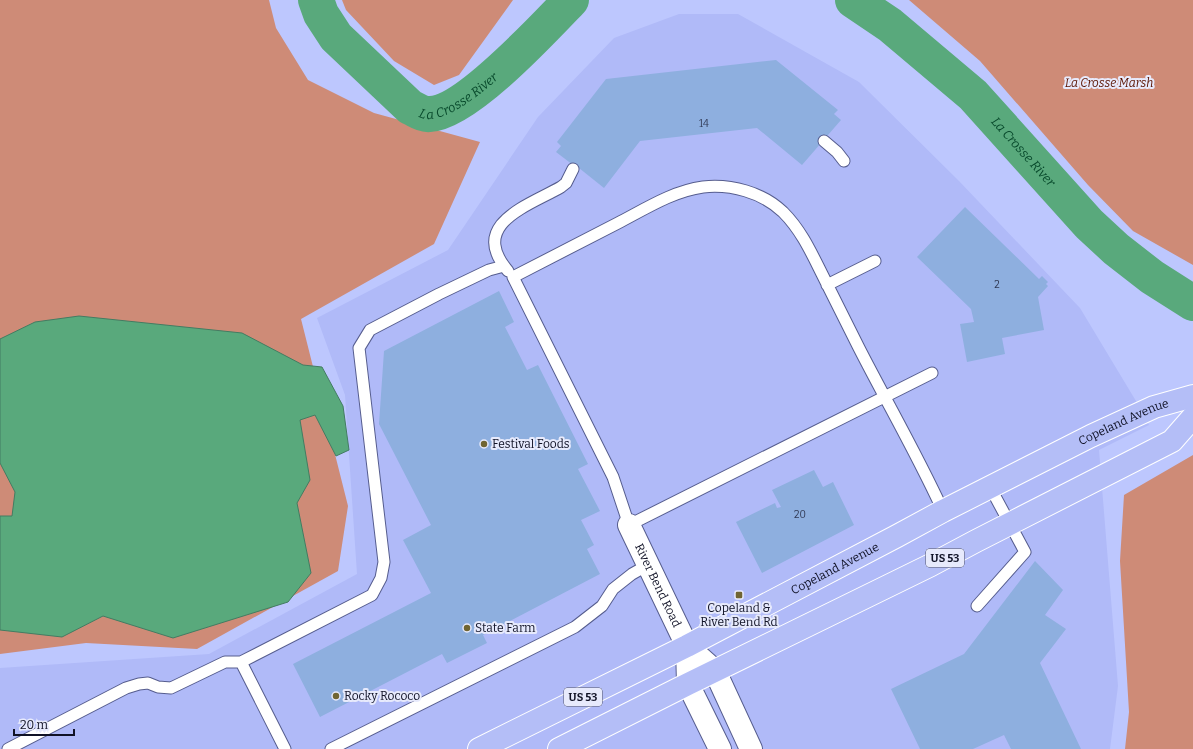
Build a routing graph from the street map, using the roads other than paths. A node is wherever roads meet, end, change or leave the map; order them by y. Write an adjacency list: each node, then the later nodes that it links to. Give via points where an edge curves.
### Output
1 (824, 142): 2 (lane)
2 (844, 161)
3 (574, 168): 5 (lane, via 561,187 500,223 494,239)
4 (875, 261): 7 (lane)
5 (504, 266): 6 (lane); 19 (lane, via 489,270 370,330 359,348 384,562 381,578 372,595)
6 (513, 277): 7 (lane, via 667,198 690,190 717,186 747,191 780,209 804,238); 15 (lane, via 613,477)
7 (827, 285): 9 (lane)
8 (932, 373): 9 (lane)
9 (884, 396): 13 (lane); 15 (lane)
10 (1193, 396): 12 (highway, Copeland Avenue / US 53, via 1142,411)
11 (1193, 417): 14 (highway, US 53, via 1172,441)
12 (990, 487): 13 (highway, Copeland Avenue / US 53); 14 (lane)
13 (943, 511): 18 (highway, Copeland Avenue / US 53)
14 (1010, 523): 17 (lane, via 1025,552); 20 (highway, US 53, via 931,566)
15 (629, 525): 16 (street, River Bend Road)
16 (648, 565): 18 (street, River Bend Road); 24 (lane, via 613,588 602,606 575,627)
17 (977, 606)
18 (687, 646): 20 (street, River Bend Road); 21 (street, River Bend Road); 25 (highway, Copeland Avenue / US 53)
19 (241, 662): 22 (lane, via 225,662 171,688 148,683 126,688); 23 (lane)
20 (715, 671): 21 (highway, US 53); 28 (street, River Bend Road)
21 (688, 684): 26 (highway, US 53); 27 (street, River Bend Road)
22 (8, 749)
23 (285, 749)
24 (331, 749)
25 (479, 749)
26 (559, 749)
27 (720, 749)
28 (751, 749)

